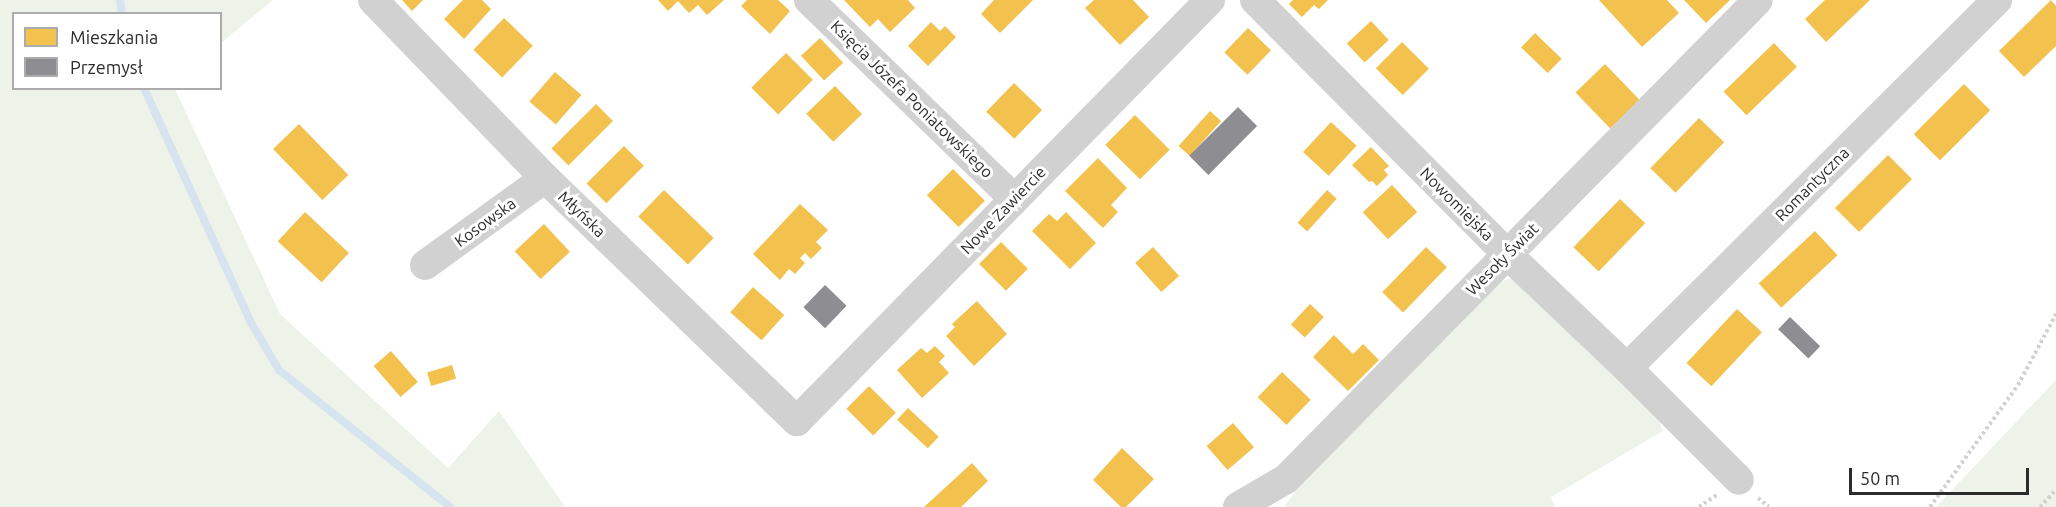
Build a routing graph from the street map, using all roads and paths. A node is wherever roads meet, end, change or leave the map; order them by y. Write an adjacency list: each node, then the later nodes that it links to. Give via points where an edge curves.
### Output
1 (373, 0): 7 (street, Młyńska)
2 (809, 0): 8 (street, Księcia Józefa Poniatowskiego)
3 (1210, 0): 8 (street, Nowe Zawiercie)
4 (1255, 0): 9 (street, Nowomiejska)
5 (1758, 0): 9 (street, Wesoły Świat)
6 (1997, 0): 12 (street, Romantyczna)
7 (545, 178): 10 (street, Kosowska); 13 (street, Młyńska)
8 (1014, 199): 13 (street, Nowe Zawiercie)
9 (1507, 254): 12 (street, Nowomiejska); 14 (street, Wesoły Świat)
10 (425, 265)
11 (2056, 314): 19 (path, via 2018,385)
12 (1628, 368): 15 (street, Nowomiejska)
13 (797, 421)
14 (1286, 479): 17 (street, Wesoły Świat); 18 (street)
15 (1739, 480)
16 (2056, 490): 20 (path)
17 (1238, 507)
18 (1277, 507)
19 (1930, 507)
20 (2040, 507)

